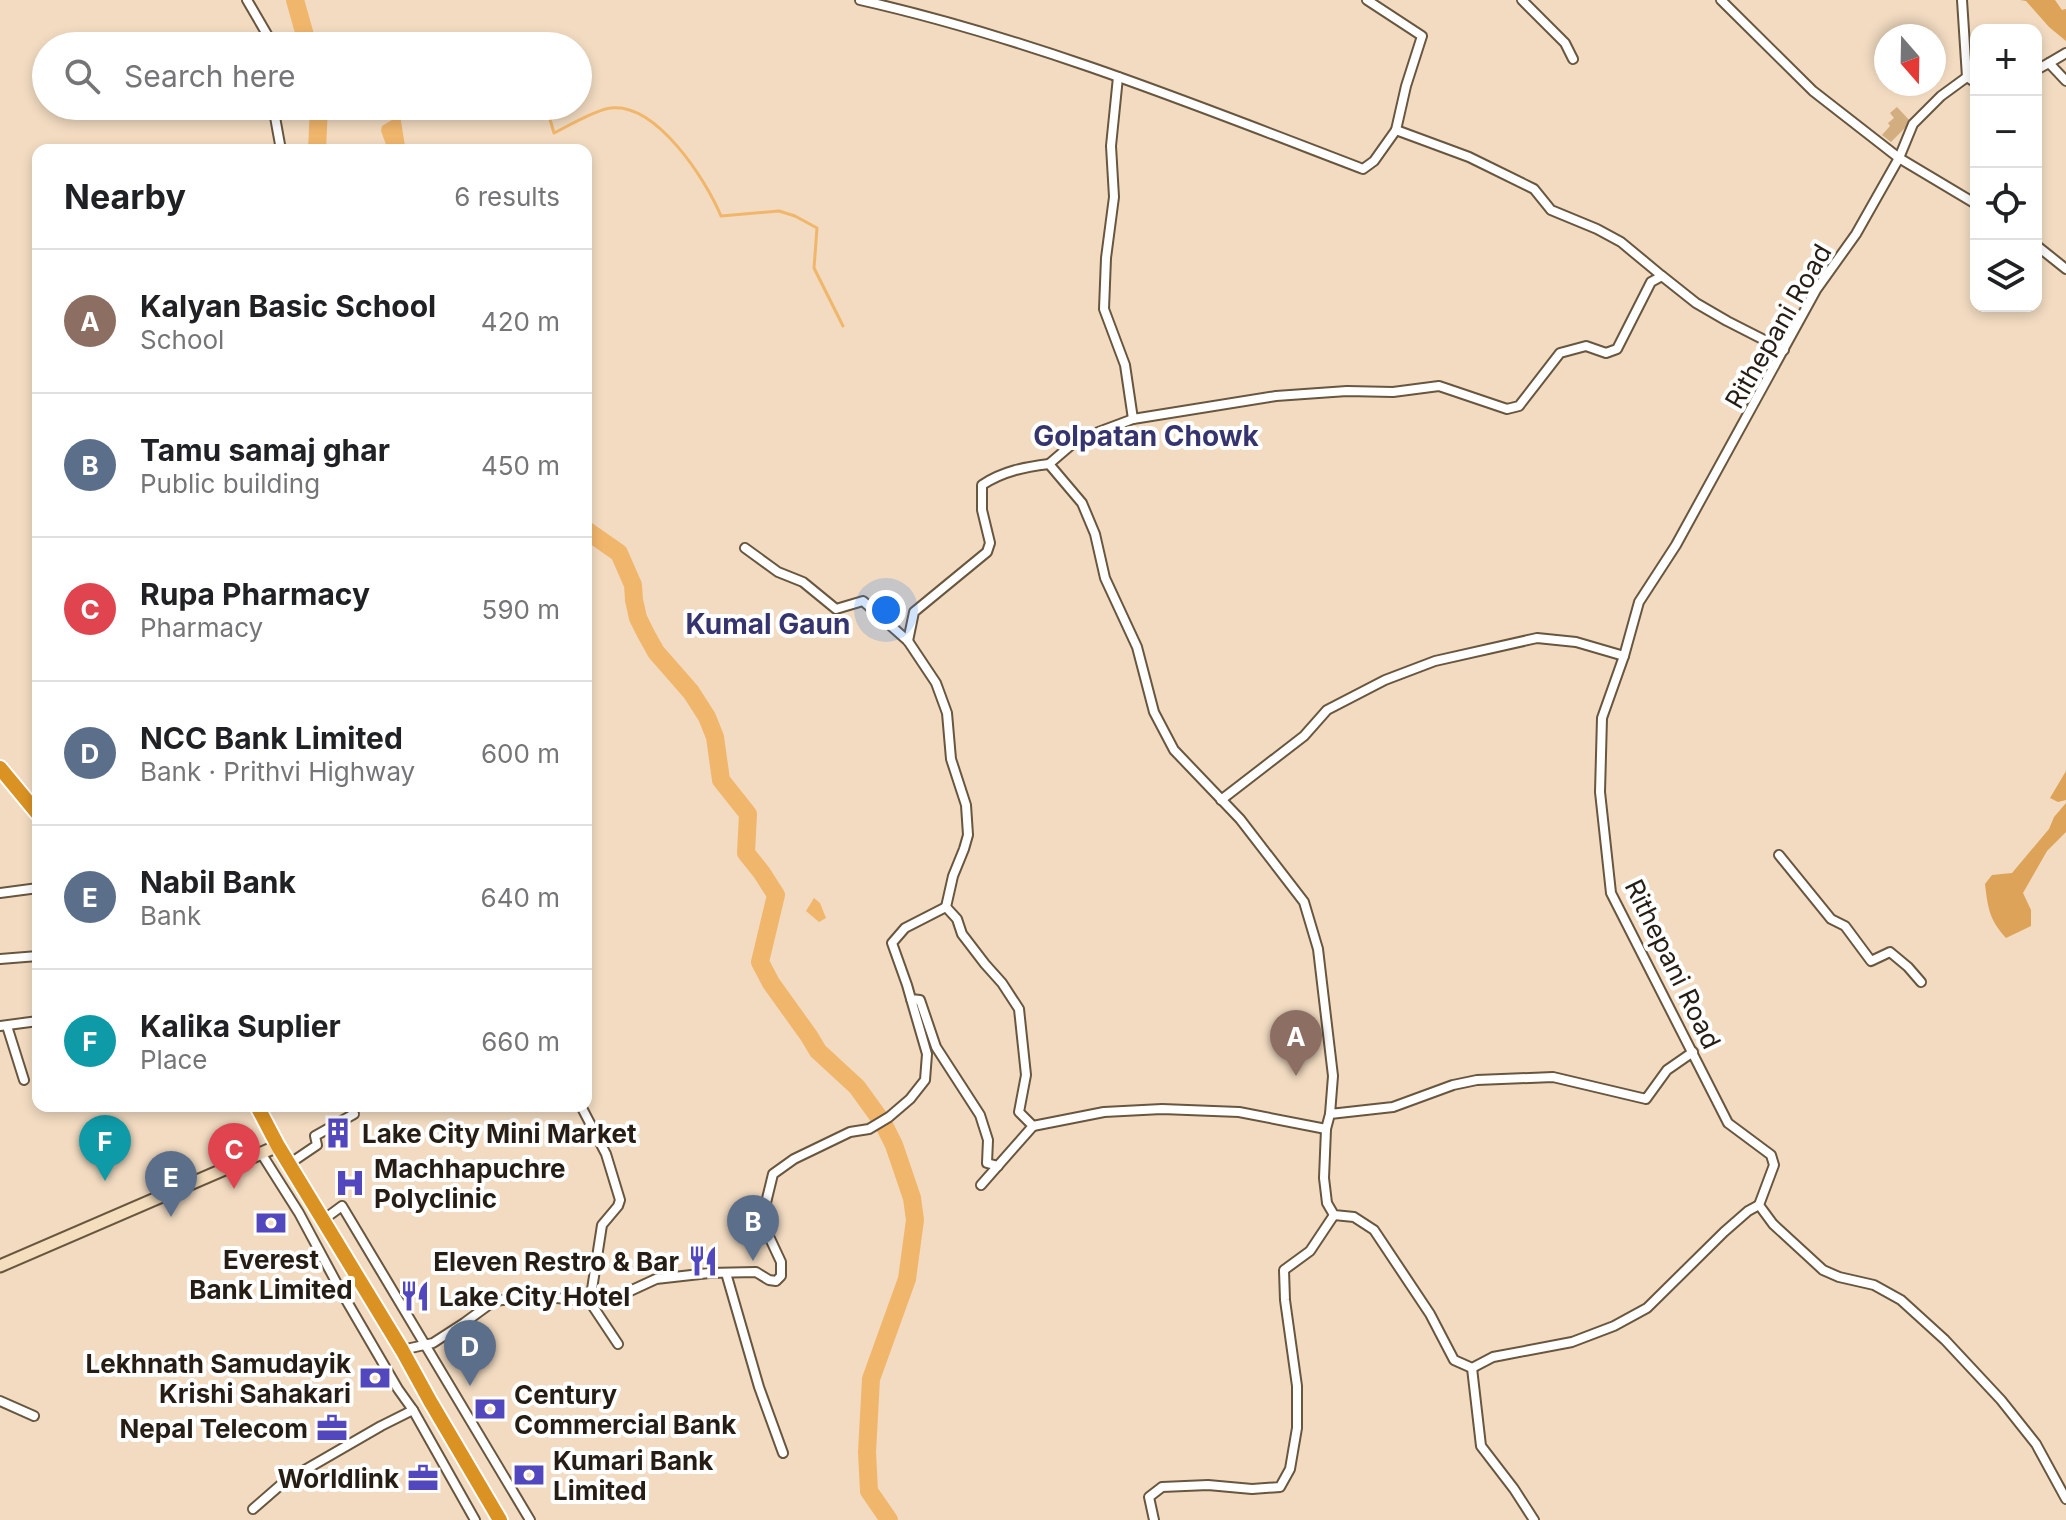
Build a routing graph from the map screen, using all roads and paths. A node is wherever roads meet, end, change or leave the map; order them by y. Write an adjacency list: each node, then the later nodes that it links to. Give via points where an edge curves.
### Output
1 (247, 0): 8 (street)
2 (860, 0): 7 (street)
3 (1367, 0): 18 (street, via 1422,36)
4 (1522, 0): 10 (street, via 1565,43)
5 (1721, 0): 20 (street, via 1813,91)
6 (1962, 0): 14 (street)
7 (878, 2): 13 (street)
8 (266, 32)
9 (2066, 53): 11 (street)
10 (1573, 59)
11 (2049, 63): 12 (street); 16 (street)
12 (2042, 67)
13 (1118, 77): 18 (street, via 1363,169); 26 (street, via 1104,309 1125,365)
14 (1967, 77): 15 (street); 20 (street, Rithepani Road, via 1913,124)
15 (1970, 79)
16 (2066, 81)
17 (276, 120): 19 (street)
18 (1396, 130): 24 (street, via 1534,189 1551,210 1621,242)
19 (280, 144)
20 (1899, 158): 21 (street); 25 (street, Rithepani Road)
21 (1970, 200)
22 (2042, 250): 23 (street)
23 (2066, 269)
24 (1662, 276): 25 (street, via 1696,303); 26 (street, via 1651,282 1617,349 1606,353 1586,346 1560,353 1519,406 1507,409 1439,386 1276,396)
25 (1784, 350): 30 (street, Rithepani Road, via 1690,522 1639,602)
26 (1133, 419): 27 (street, via 1077,440)
27 (1049, 464): 29 (street, via 998,474 982,485 987,552 914,612); 32 (street, via 1082,503 1105,578 1137,647 1154,712 1174,750)
28 (745, 548): 29 (street, via 778,572 803,582 836,609 863,601)
29 (908, 641): 37 (street, via 936,683 947,713 951,759 966,805 968,835)
30 (1624, 656): 32 (street, via 1537,638 1435,661 1327,710 1304,736); 44 (street, Rithepani Road, via 1602,718 1600,792 1611,893)
31 (0, 768): 33 (highway)
32 (1221, 800): 49 (street, via 1304,902 1318,949 1333,1076)
33 (32, 807)
34 (1779, 855): 40 (street, via 1871,961 1890,952)
35 (32, 889): 36 (street)
36 (0, 893)
37 (946, 907): 41 (street, via 905,928 892,943); 50 (street, via 1019,1009 1026,1075 1019,1112)
38 (32, 956): 39 (street)
39 (0, 959)
40 (1921, 982)
41 (911, 999): 55 (street, via 920,1000 936,1047 980,1115 988,1140 987,1163); 61 (street, via 927,1054 925,1080 889,1117 794,1159 773,1174 763,1215 781,1262 776,1281 756,1272)
42 (32, 1022): 43 (street)
43 (3, 1026): 45 (street)
44 (1693, 1052): 49 (street, via 1667,1070 1646,1099 1553,1077 1477,1080 1393,1107); 57 (street, Rithepani Road, via 1728,1123 1771,1155 1774,1165)
45 (24, 1080)
46 (260, 1112): 52 (highway)
47 (353, 1112): 54 (street, via 315,1136 317,1145)
48 (584, 1112): 62 (street, via 606,1154 620,1200 602,1225)
49 (1330, 1114): 51 (street)
50 (1033, 1126): 51 (street, via 1104,1112 1162,1109 1239,1112); 55 (street)
51 (1326, 1129): 58 (street, via 1324,1178)
52 (278, 1146): 53 (main road); 54 (highway)
53 (261, 1153): 60 (main road); 68 (street)
54 (289, 1164): 59 (highway)
55 (998, 1166): 56 (street)
56 (981, 1185)
57 (1759, 1205): 66 (street, via 1647,1308 1572,1342 1493,1357); 71 (street, via 1823,1270 1874,1285 1901,1300 1945,1340 2036,1444)
58 (1334, 1215): 66 (street, via 1354,1217 1374,1230 1454,1360); 76 (street, via 1310,1251 1284,1270 1297,1428 1290,1469 1280,1487 1162,1487 1149,1497)
59 (323, 1220): 64 (street, via 342,1206); 65 (highway)
60 (0, 1266)
61 (726, 1273): 62 (street, via 656,1279 604,1303); 70 (street)
62 (590, 1302): 63 (street); 64 (street, via 538,1296 494,1301)
63 (618, 1344)
64 (426, 1345): 65 (street); 75 (street)
65 (402, 1350): 74 (highway)
66 (1472, 1368): 77 (street, via 1481,1446)
67 (0, 1401): 69 (street)
68 (413, 1410): 72 (street, via 284,1482); 73 (street)
69 (34, 1416)
70 (783, 1453)
71 (2066, 1499)
72 (253, 1509)
73 (475, 1520)
74 (500, 1520)
75 (530, 1520)
76 (1154, 1520)
77 (1534, 1520)

